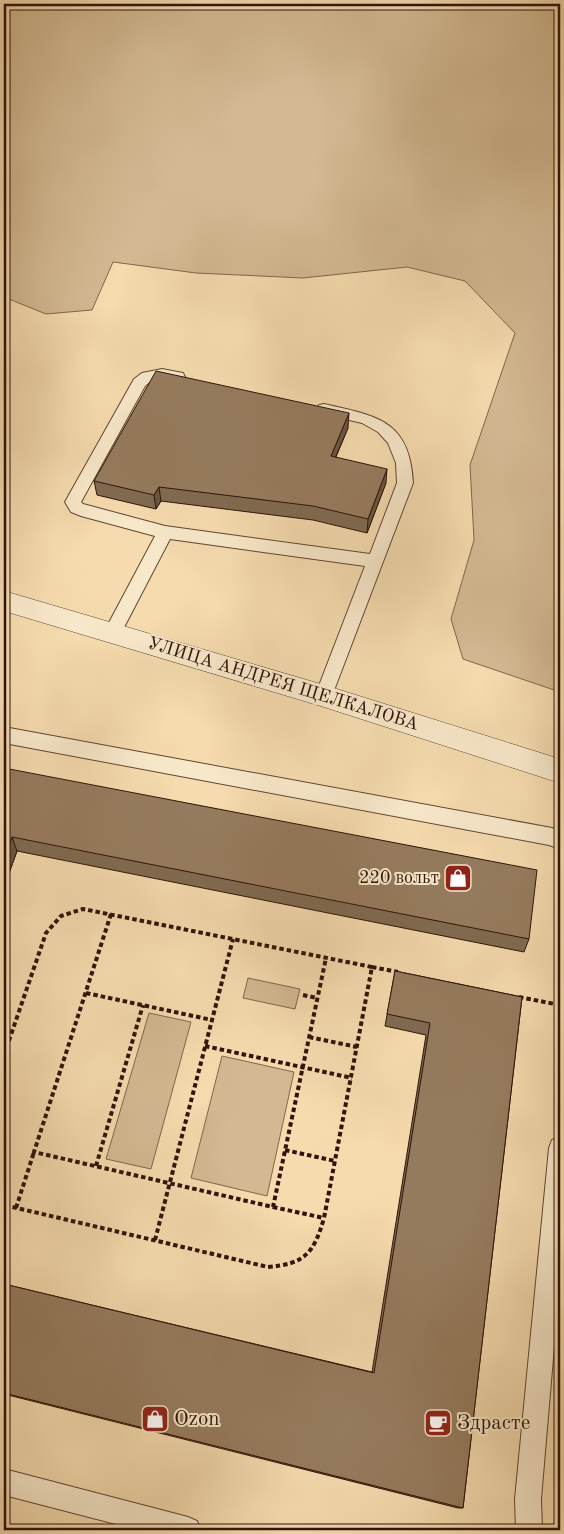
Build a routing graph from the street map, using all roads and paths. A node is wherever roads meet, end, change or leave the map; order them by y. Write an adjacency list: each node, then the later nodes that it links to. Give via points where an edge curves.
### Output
1 (192, 381): 3 (lane, via 163,374 144,376 73,502 77,508 87,512)
2 (309, 406): 4 (lane, via 367,418 395,441 404,463 404,483)
3 (165, 532): 4 (lane); 6 (lane)
4 (375, 561): 7 (lane)
5 (4, 601): 6 (street, УЛИЦА АНДРЕЯ ЩЕЛКАЛОВА)
6 (113, 632): 7 (street, УЛИЦА АНДРЕЯ ЩЕЛКАЛОВА)
7 (324, 696): 9 (street, УЛИЦА АНДРЕЯ ЩЕЛКАЛОВА)
8 (4, 735): 10 (lane)
9 (560, 771)
10 (560, 841)
11 (111, 914): 12 (path); 16 (path); 26 (path, via 83,909 69,911 56,919 46,933)
12 (233, 939): 13 (path); 22 (path)
13 (326, 958): 14 (path); 19 (path)
14 (372, 967): 15 (path); 25 (path)
15 (402, 973)
16 (86, 993): 20 (path); 31 (path)
17 (303, 995): 19 (path)
18 (509, 995): 21 (path)
19 (317, 998): 23 (path)
20 (143, 1005): 22 (path); 33 (path)
21 (560, 1005)
22 (212, 1020): 24 (path)
23 (309, 1037): 25 (path); 27 (path)
24 (205, 1046): 27 (path); 34 (path)
25 (357, 1047): 28 (path)
26 (4, 1055)
27 (302, 1067): 28 (path); 30 (path)
28 (352, 1078): 32 (path)
29 (560, 1148): 42 (lane, via 528,1499)
30 (285, 1150): 32 (path); 36 (path)
31 (34, 1152): 33 (path); 37 (path)
32 (335, 1161): 38 (path)
33 (96, 1166): 34 (path)
34 (169, 1183): 36 (path); 39 (path)
35 (4, 1205): 37 (path)
36 (273, 1207): 38 (path)
37 (16, 1208): 39 (path)
38 (324, 1218): 39 (path, via 315,1247 304,1259 289,1266 268,1267)
39 (155, 1240)
40 (4, 1482): 41 (lane)
41 (188, 1530)
42 (529, 1530)

